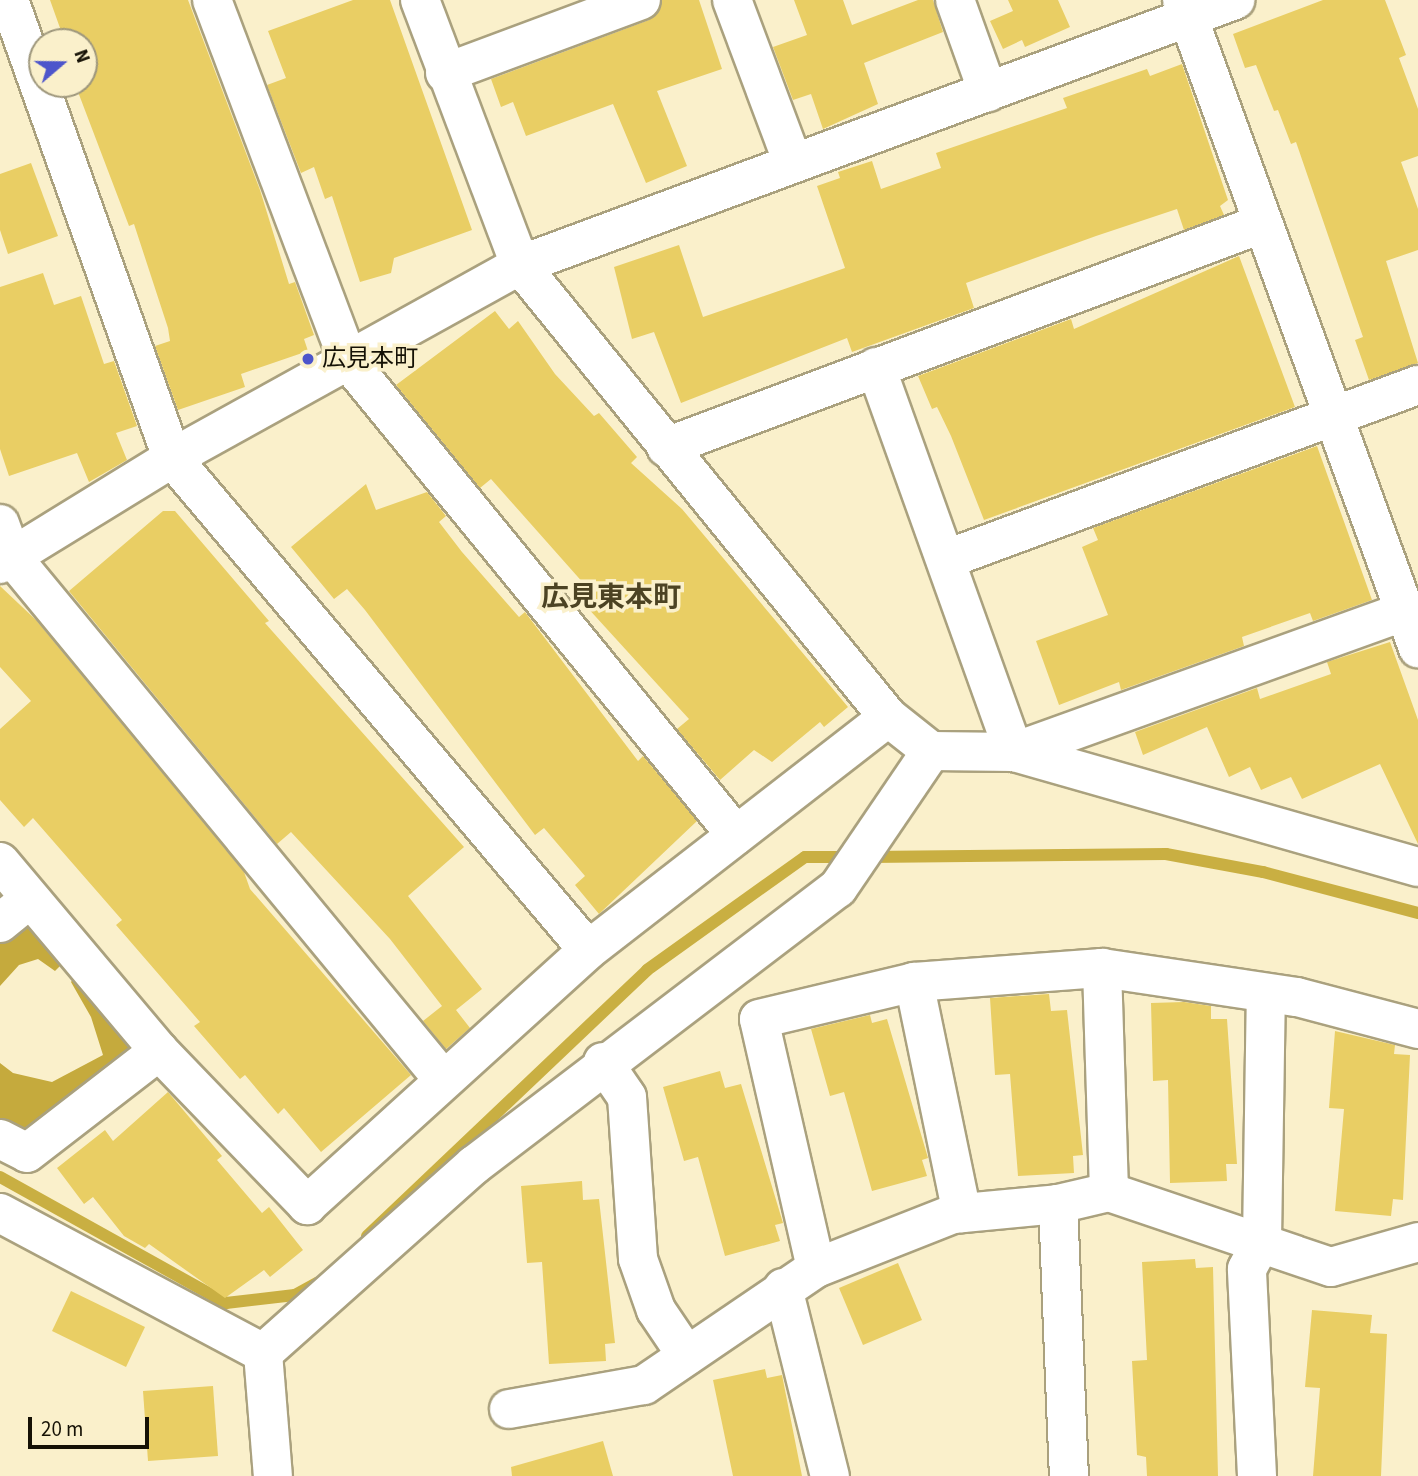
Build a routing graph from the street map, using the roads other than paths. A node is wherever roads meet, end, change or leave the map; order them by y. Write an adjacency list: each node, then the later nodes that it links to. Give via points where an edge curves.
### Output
1 (9, 0): 19 (street)
2 (212, 0): 14 (street)
3 (420, 0): 9 (street)
4 (641, 0): 9 (street)
5 (732, 0): 11 (street)
6 (955, 0): 10 (street)
7 (1235, 0): 8 (street)
8 (1186, 8): 10 (street); 12 (street)
9 (445, 73): 13 (street)
10 (988, 92): 11 (street)
11 (793, 163): 13 (street)
12 (1261, 224): 15 (street); 17 (street)
13 (520, 265): 14 (street); 18 (street)
14 (349, 362): 19 (street); 27 (street)
15 (876, 367): 18 (street); 21 (street)
16 (1418, 385): 17 (street)
17 (1333, 417): 21 (street); 22 (street)
18 (666, 446): 24 (street)
19 (172, 458): 20 (street); 32 (street)
20 (4, 548): 41 (street)
21 (947, 559): 26 (street)
22 (1405, 611): 23 (street); 26 (street)
23 (1418, 648)
24 (888, 718): 25 (street); 27 (street)
25 (931, 751): 26 (street); 33 (street, via 838,887)
26 (1014, 752): 29 (street)
27 (736, 835): 32 (street)
28 (0, 862): 30 (street)
29 (1418, 867)
30 (30, 899): 31 (street); 39 (street)
31 (0, 923)
32 (588, 950): 41 (street)
33 (729, 968): 37 (street); 40 (street)
34 (1102, 968): 35 (street); 36 (street); 43 (street)
35 (914, 982): 37 (street); 46 (street)
36 (1266, 993): 38 (street); 47 (street)
37 (759, 1019): 49 (street)
38 (1418, 1029)
39 (159, 1051): 41 (street, via 307,1205); 42 (street, via 27,1153)
40 (603, 1062): 51 (street, via 474,1165); 52 (street, via 627,1097 638,1259 656,1310)
41 (442, 1078)
42 (0, 1139)
43 (1109, 1192): 44 (street); 47 (street)
44 (1058, 1204): 46 (street); 56 (street)
45 (0, 1213): 51 (street)
46 (962, 1213): 49 (street)
47 (1262, 1241): 48 (street, via 1331,1268); 57 (street, via 1247,1269)
48 (1418, 1242)
49 (816, 1268): 50 (street)
50 (783, 1288): 52 (street); 55 (street)
51 (263, 1353): 54 (street)
52 (687, 1356): 53 (street, via 645,1385)
53 (509, 1409)
54 (273, 1476)
55 (831, 1476)
56 (1069, 1476)
57 (1257, 1476)

